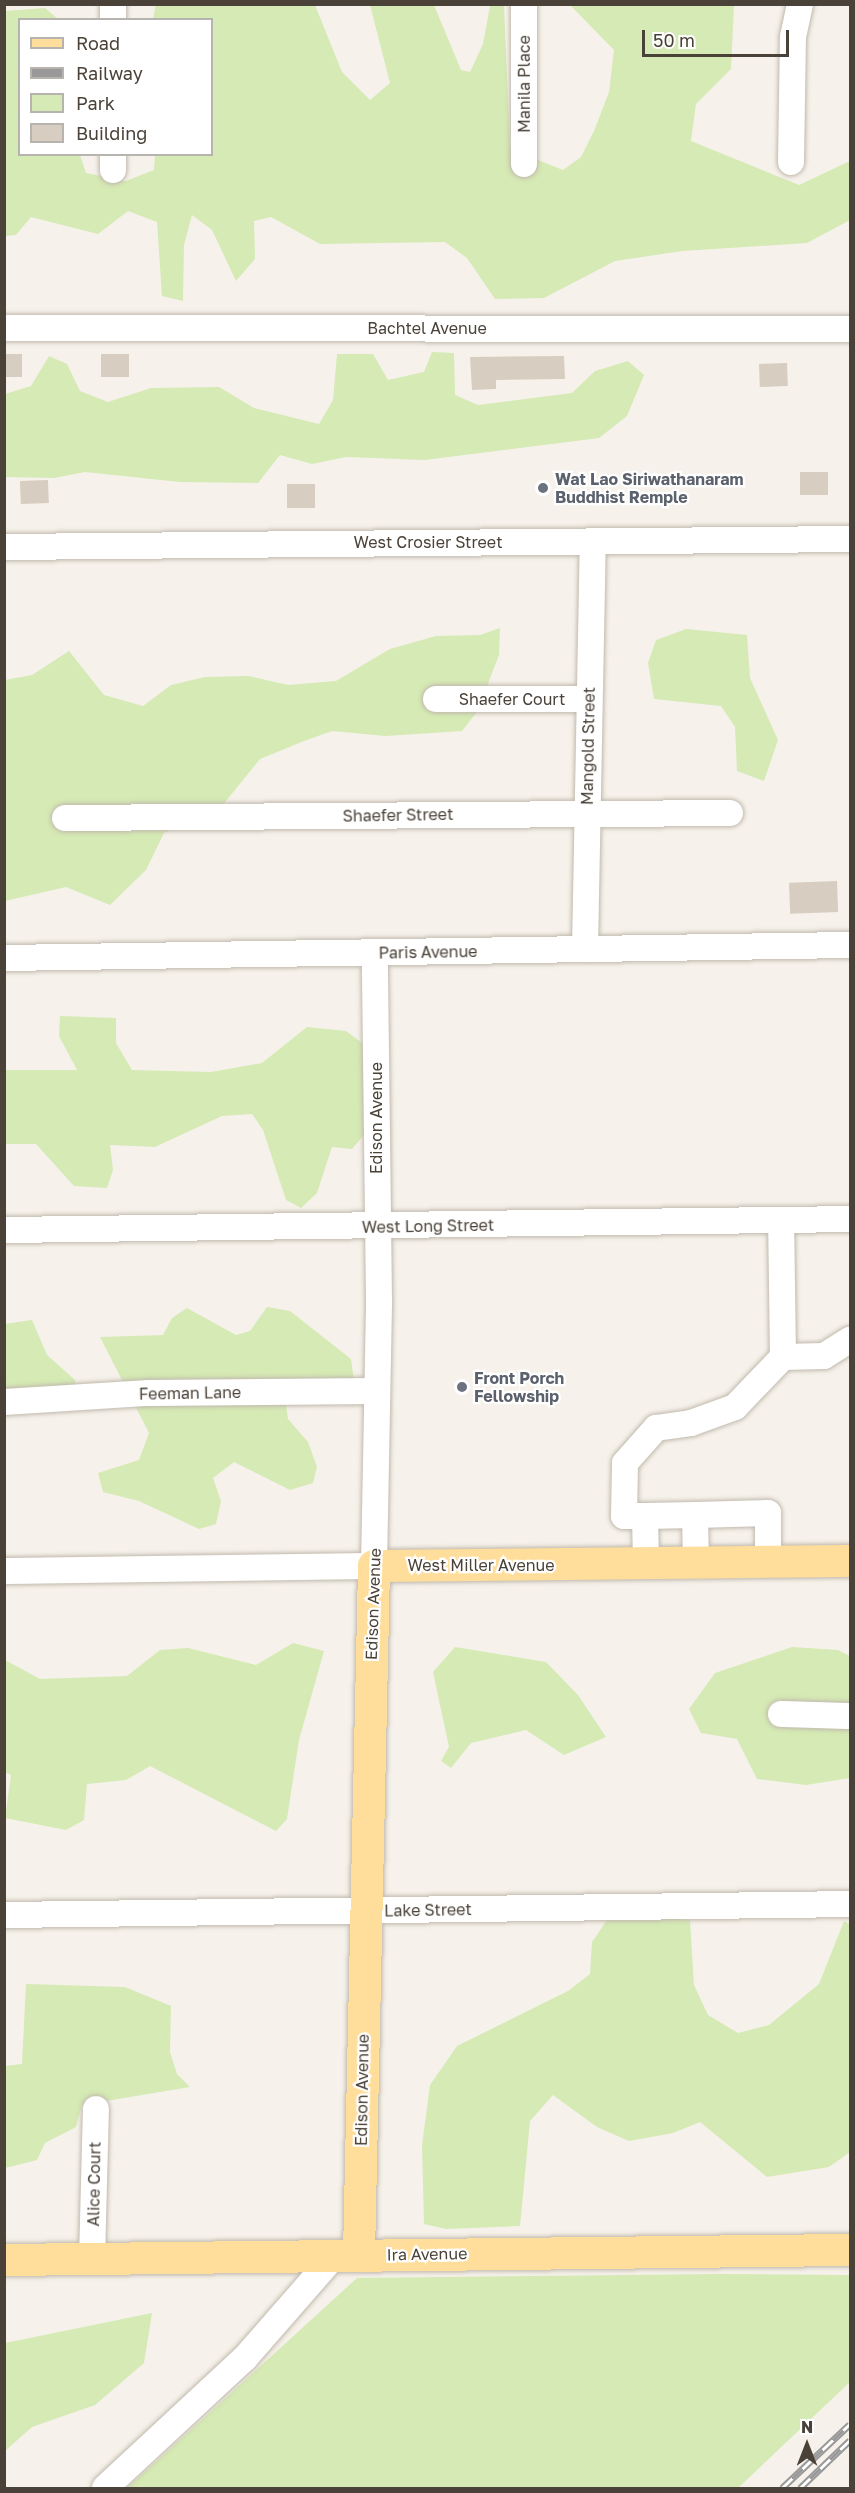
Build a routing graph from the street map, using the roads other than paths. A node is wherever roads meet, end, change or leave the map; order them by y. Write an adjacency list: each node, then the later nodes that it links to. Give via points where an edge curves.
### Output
1 (524, 4): 4 (street, Manila Place)
2 (800, 4): 3 (street, via 793,37)
3 (791, 162)
4 (524, 164)
5 (4, 328): 6 (street, Bachtel Avenue)
6 (850, 329)
7 (850, 539): 8 (street, West Crosier Street)
8 (593, 542): 9 (street, West Crosier Street); 11 (street, Mangold Street)
9 (4, 547)
10 (436, 699): 11 (street, Shaefer Court)
11 (589, 699): 13 (street, Mangold Street)
12 (730, 813): 13 (street, Shaefer Street)
13 (586, 815): 14 (street, Shaefer Street); 16 (street, Mangold Street)
14 (65, 818)
15 (850, 945): 16 (street, Paris Avenue)
16 (585, 949): 17 (street, Paris Avenue)
17 (375, 953): 18 (street, Paris Avenue); 21 (street, Edison Avenue)
18 (4, 958)
19 (850, 1219): 20 (street, West Long Street)
20 (781, 1220): 21 (street, West Long Street); 24 (street)
21 (378, 1228): 22 (street, West Long Street); 25 (street, Edison Avenue)
22 (4, 1230)
23 (850, 1340): 24 (street, via 824,1356)
24 (783, 1357): 28 (street, via 735,1407 656,1428 637,1444 625,1463 624,1516)
25 (377, 1391): 26 (street, Feeman Lane, via 149,1393); 33 (street, Edison Avenue)
26 (4, 1402)
27 (695, 1515): 28 (street); 29 (street, via 768,1513); 32 (street)
28 (645, 1516): 31 (street)
29 (768, 1562): 30 (main road, West Miller Avenue); 32 (main road, West Miller Avenue)
30 (850, 1562)
31 (646, 1563): 32 (main road, West Miller Avenue); 33 (main road, West Miller Avenue)
32 (696, 1563)
33 (374, 1566): 34 (street, West Miller Avenue); 38 (main road, Edison Avenue)
34 (4, 1571)
35 (781, 1714): 36 (street)
36 (850, 1716)
37 (850, 1904): 38 (street, Lake Street)
38 (366, 1911): 39 (street, Lake Street); 42 (main road, Edison Avenue)
39 (4, 1915)
40 (96, 2109): 43 (street, Alice Court)
41 (850, 2250): 42 (main road, Ira Avenue)
42 (347, 2255): 43 (main road, Ira Avenue); 45 (street, via 245,2358)
43 (92, 2259): 44 (main road, Ira Avenue)
44 (4, 2260)
45 (105, 2488)

